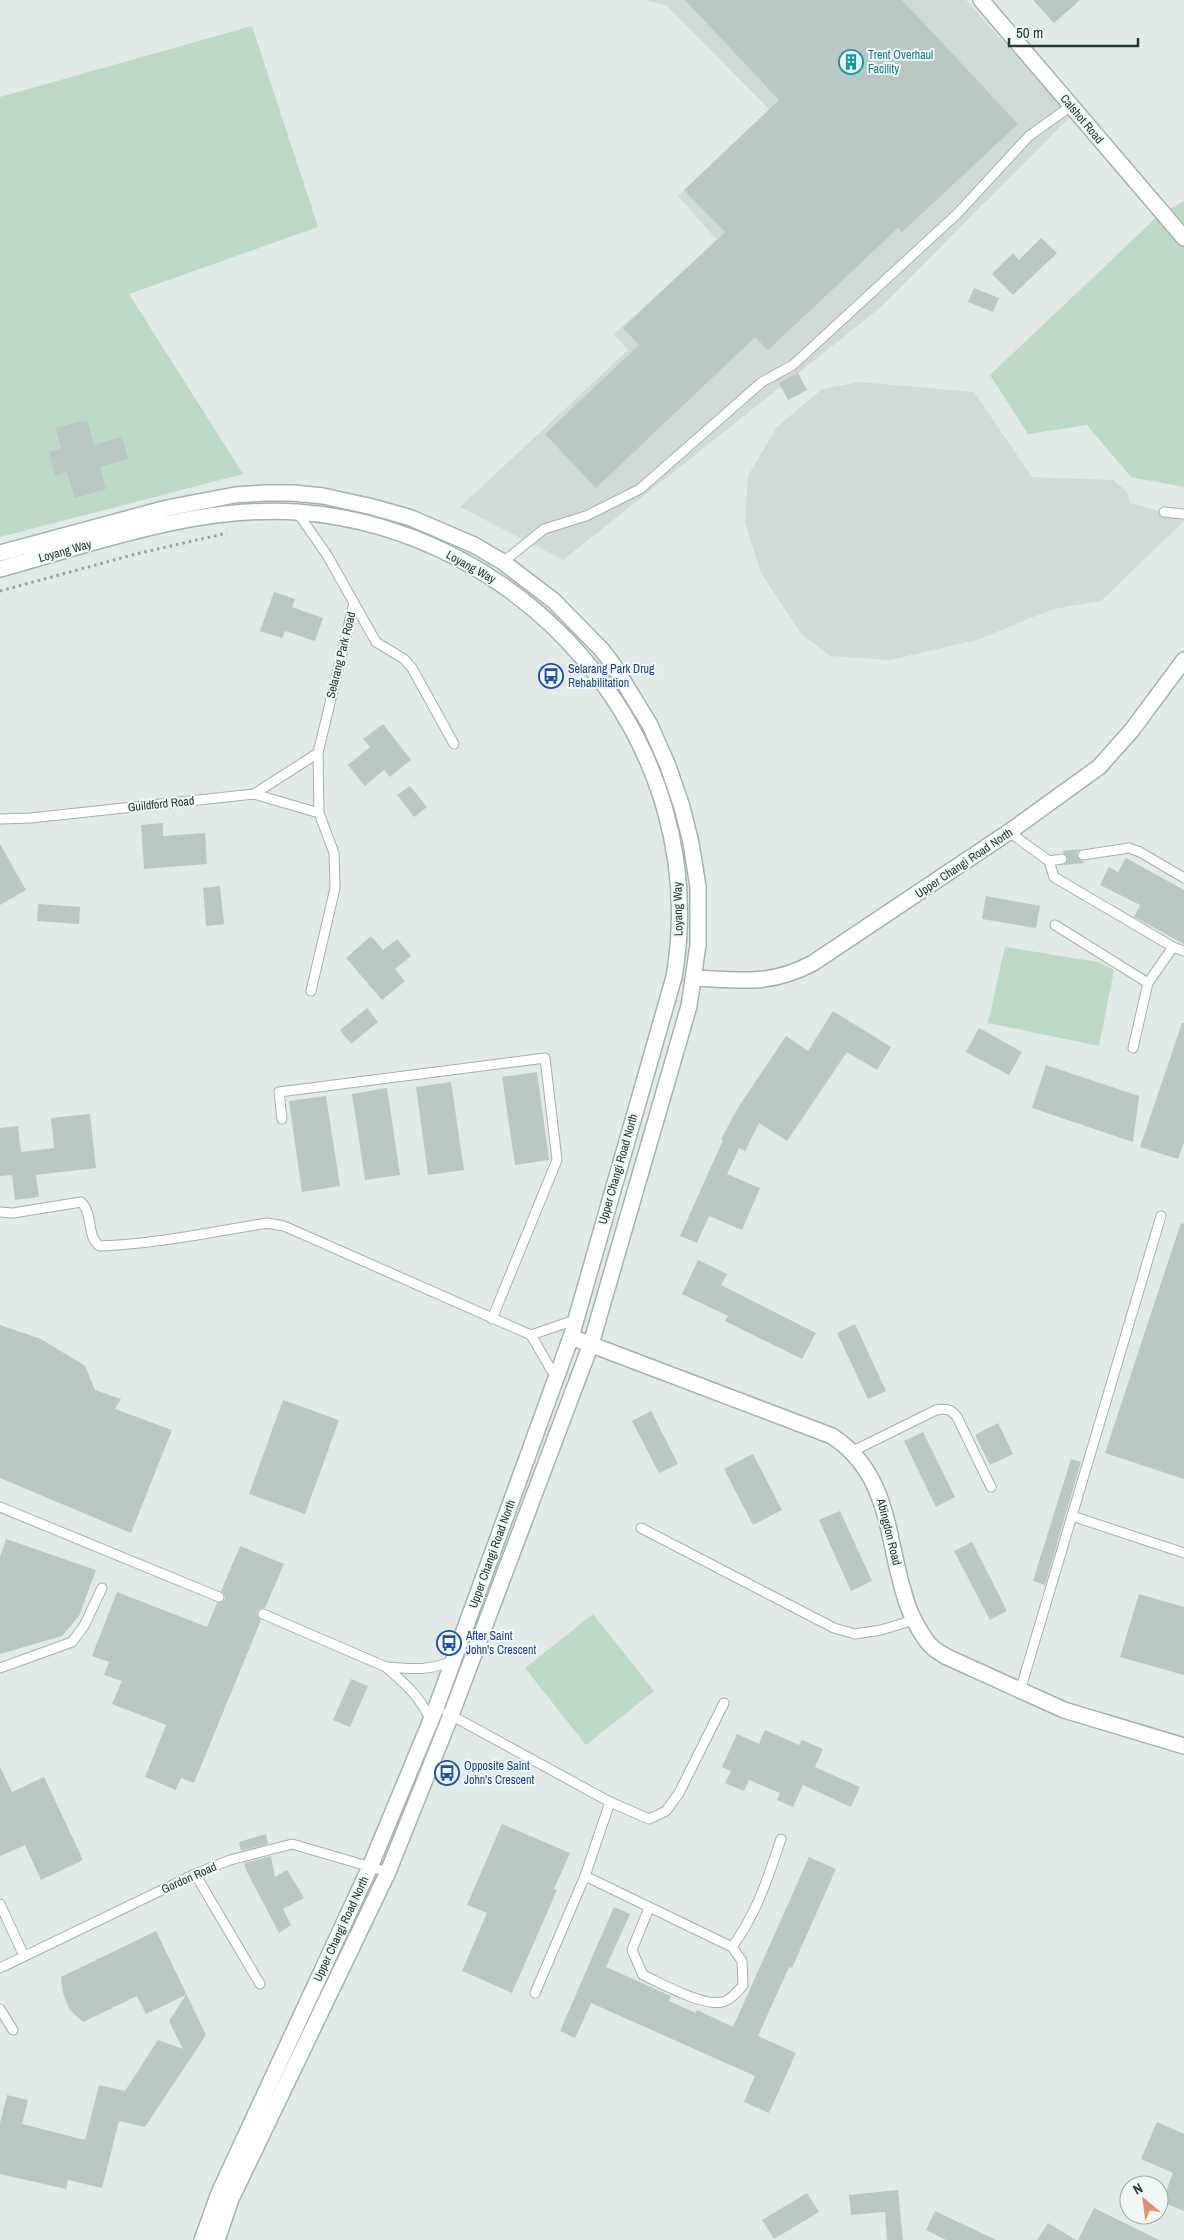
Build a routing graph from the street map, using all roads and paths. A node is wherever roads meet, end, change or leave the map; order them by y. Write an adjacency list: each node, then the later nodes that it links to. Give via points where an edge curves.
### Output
1 (980, 0): 2 (street, Calshot Road)
2 (1071, 106): 3 (street, Calshot Road); 9 (lane, via 1029,136 958,213 793,365 762,382 640,489 586,516 544,529)
3 (1184, 238)
4 (298, 512): 10 (street, Loyang Way, via 254,511 170,524); 12 (lane, Selarang Park Road, via 327,554); 28 (street, Loyang Way, via 401,534 466,562 519,596 589,665 639,740 667,812 679,885 680,939)
5 (1164, 512): 6 (lane)
6 (1184, 514)
7 (227, 533): 11 (path)
8 (0, 553): 9 (street, Loyang Way, via 167,508 235,495 293,493 323,496 411,518 474,545)
9 (503, 562): 25 (street, Loyang Way, via 554,601 602,650 650,725 670,774 690,843 698,887)
10 (0, 569)
11 (0, 591)
12 (354, 604): 14 (lane, via 376,642 404,659 412,668); 15 (lane, Selarang Park Road)
13 (1184, 660): 19 (street, Upper Changi Road North, via 1132,730 1099,767)
14 (454, 744)
15 (318, 753): 16 (lane); 17 (lane, Selarang Park Road)
16 (254, 794): 17 (lane, Guildford Road); 18 (lane, Guildford Road)
17 (319, 813): 31 (lane, Selarang Park Road, via 334,853 335,888)
18 (0, 819)
19 (1010, 832): 22 (lane); 29 (street, Upper Changi Road North, via 796,972 758,980)
20 (1083, 854): 23 (lane, via 1128,848)
21 (1062, 858): 22 (lane)
22 (1050, 861): 26 (lane, via 1054,877)
23 (1184, 878)
24 (1055, 925): 30 (lane)
25 (698, 945): 29 (street, Upper Changi Road North)
26 (1173, 947): 27 (lane); 30 (lane)
27 (1184, 950)
28 (674, 977): 29 (lane, Upper Changi Road North); 37 (street, Upper Changi Road North)
29 (694, 978): 40 (street, Upper Changi Road North, via 689,1006)
30 (1148, 983): 32 (lane)
31 (311, 991)
32 (1132, 1048)
33 (282, 1119): 36 (lane, via 279,1092 545,1058 557,1160)
34 (0, 1212): 36 (lane, via 14,1213 81,1202 87,1208 93,1238 100,1246 146,1243 267,1223 284,1226)
35 (1161, 1216): 45 (lane)
36 (492, 1318): 38 (lane)
37 (576, 1320): 38 (lane); 39 (street, Upper Changi Road North)
38 (531, 1335): 41 (lane)
39 (571, 1337): 40 (street, Abingdon Road); 41 (street, Upper Changi Road North)
40 (591, 1344): 42 (street, Abingdon Road, via 832,1436); 58 (street, Upper Changi Road North)
41 (556, 1378): 52 (street, Upper Changi Road North)
42 (853, 1451): 43 (lane, via 945,1408 957,1417); 51 (street, Abingdon Road, via 870,1473 880,1496 905,1599)
43 (991, 1487)
44 (0, 1507): 49 (lane)
45 (1072, 1516): 47 (lane); 55 (lane)
46 (641, 1528): 51 (lane, via 834,1628 855,1634)
47 (1184, 1552)
48 (102, 1588): 54 (lane, via 84,1626 72,1642)
49 (219, 1597)
50 (263, 1614): 53 (lane)
51 (914, 1620): 55 (street, Abingdon Road, via 931,1646 947,1657)
52 (453, 1661): 53 (lane, via 436,1668); 57 (street, Upper Changi Road North)
53 (386, 1667): 57 (lane)
54 (0, 1668)
55 (1020, 1691): 59 (street, Abingdon Road, via 1064,1710)
56 (724, 1703): 60 (lane, via 679,1793 666,1812 649,1819)
57 (433, 1715): 58 (lane); 62 (street, Upper Changi Road North)
58 (451, 1715): 60 (lane); 63 (street, Upper Changi Road North)
59 (1184, 1746)
60 (610, 1802): 65 (lane)
61 (781, 1839): 68 (lane, via 764,1892 749,1923)
62 (370, 1867): 63 (lane, Gordon Road); 64 (lane, Gordon Road, via 292,1844 230,1860); 75 (street, Upper Changi Road North, via 219,2194)
63 (388, 1872): 76 (street, Upper Changi Road North, via 235,2190)
64 (195, 1874): 69 (lane, Gordon Road); 71 (lane)
65 (585, 1876): 67 (lane); 72 (lane)
66 (0, 1904): 69 (lane)
67 (649, 1908): 68 (lane); 68 (lane, via 632,1950 644,1976 699,1999 723,2002 743,1985 742,1961)
68 (732, 1947)
69 (24, 1956): 70 (lane, Gordon Road)
70 (0, 1968)
71 (260, 1984)
72 (535, 1992)
73 (0, 2009): 74 (lane)
74 (13, 2030)
75 (202, 2240)
76 (217, 2240)

